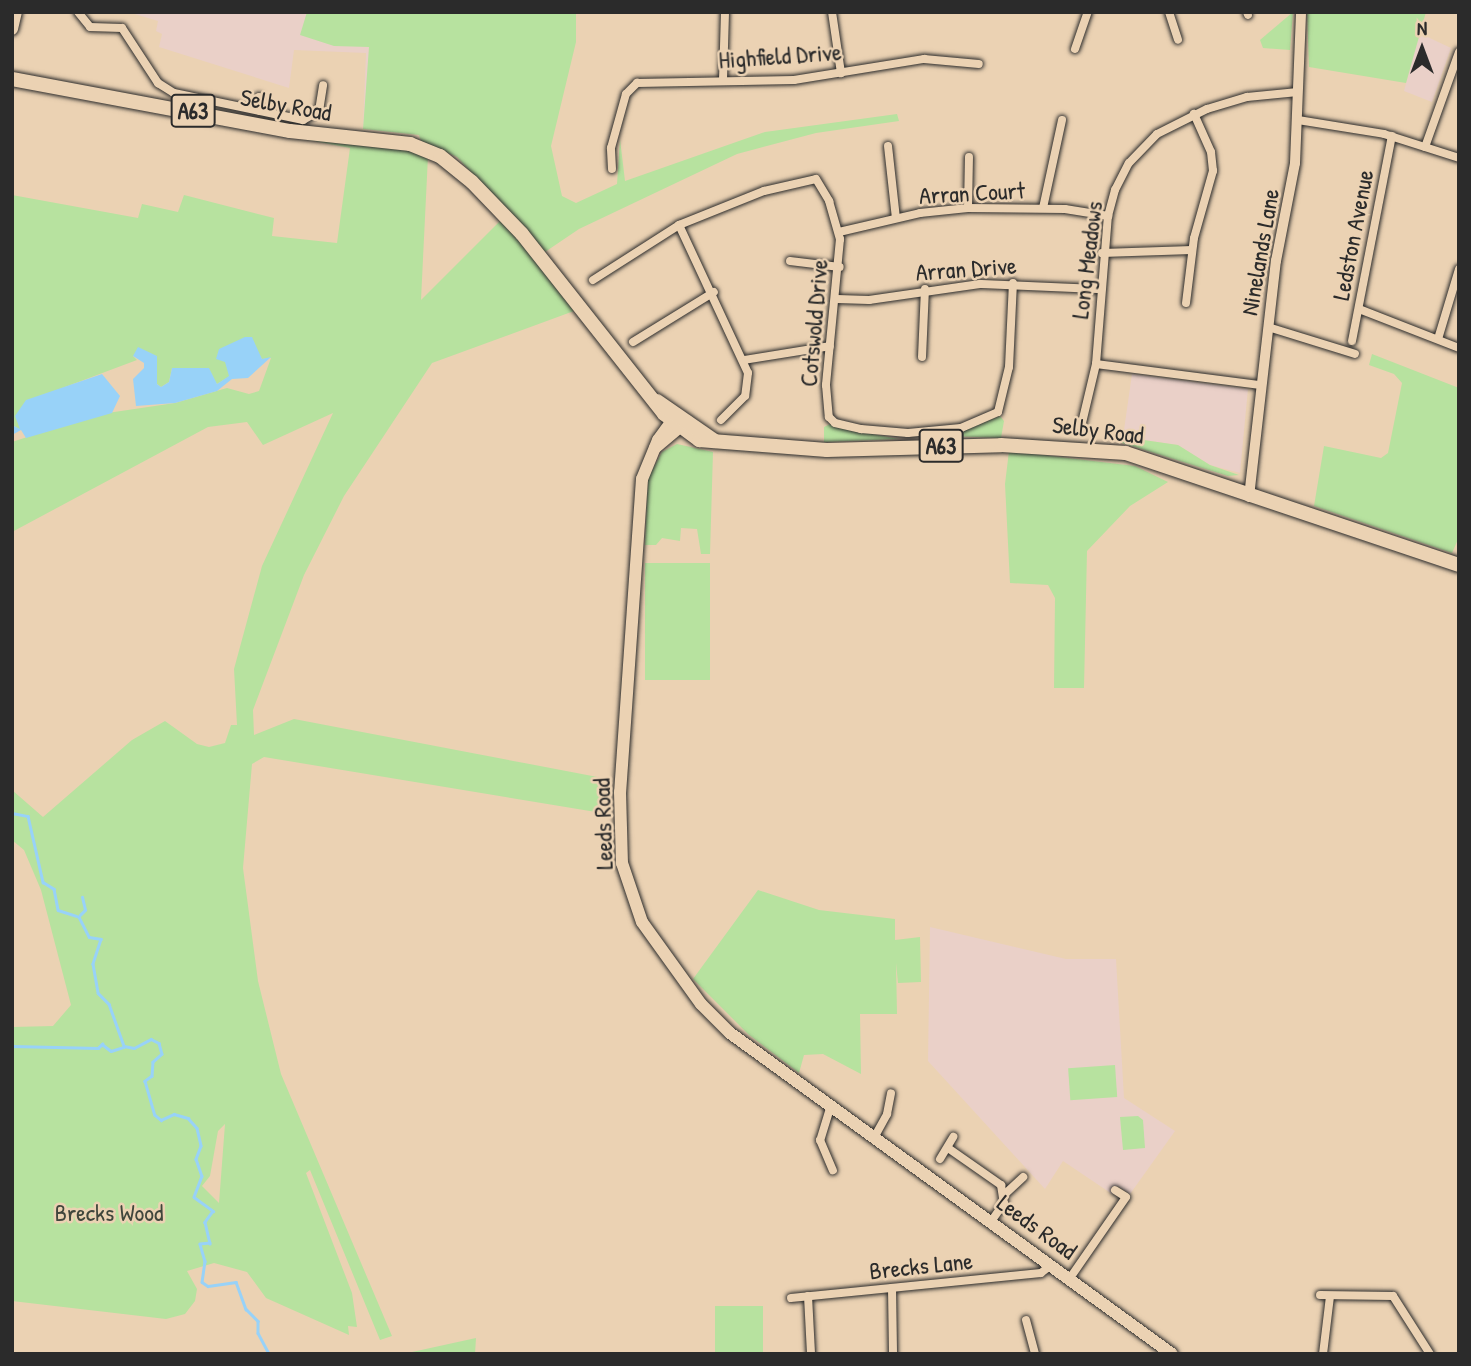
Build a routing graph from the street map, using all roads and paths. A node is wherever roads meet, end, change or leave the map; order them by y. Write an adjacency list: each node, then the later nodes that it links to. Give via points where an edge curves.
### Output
1 (16, 12): 8 (main road)
2 (78, 12): 19 (street, via 89,27 112,25 126,31 165,89)
3 (724, 12): 15 (street)
4 (832, 12): 13 (street)
5 (1088, 12): 10 (street)
6 (1168, 12): 9 (street)
7 (1301, 12): 17 (street, Ninelands Lane)
8 (12, 29)
9 (1178, 40)
10 (1075, 49)
11 (1459, 52): 25 (street)
12 (979, 64): 13 (street, Highfield Drive, via 924,59)
13 (841, 73): 15 (street, Highfield Drive, via 783,80)
14 (12, 79): 60 (highway, Selby Road / A63, via 300,133 419,147 458,169 522,234 656,401)
15 (723, 80): 28 (street, Highfield Drive, via 634,84 626,94)
16 (323, 85): 19 (street, via 321,105 309,119)
17 (1298, 92): 20 (street, Long Meadows, via 1234,100); 22 (street, Ninelands Lane)
18 (259, 97): 19 (street)
19 (260, 111)
20 (1194, 114): 31 (street, Long Meadows, via 1157,134 1135,155 1119,181); 35 (street, via 1211,152 1213,171)
21 (1062, 120): 30 (street)
22 (1298, 120): 23 (street); 48 (street, Ninelands Lane, via 1293,181)
23 (1392, 136): 25 (street); 47 (street, Ledston Avenue)
24 (888, 146): 32 (street)
25 (1425, 147): 27 (street)
26 (969, 157): 29 (street)
27 (1459, 158)
28 (612, 169)
29 (968, 208): 30 (street, Arran Court); 32 (street, Arran Court)
30 (1043, 208): 31 (street, Arran Court)
31 (1108, 216): 36 (street, Long Meadows)
32 (896, 219): 34 (street, Arran Court)
33 (679, 225): 34 (street, Cotswold Drive, via 764,191 812,178 821,184); 40 (street, Cotswold Drive); 44 (street)
34 (839, 232): 38 (street, Cotswold Drive)
35 (1192, 250): 36 (street); 46 (street)
36 (1102, 253): 43 (street, Long Meadows)
37 (790, 261): 38 (street)
38 (840, 267): 45 (street, Cotswold Drive)
39 (1459, 270): 49 (street)
40 (593, 280)
41 (1013, 283): 42 (street, Arran Drive); 43 (street, Arran Drive); 52 (street, Cotswold Drive, via 1004,398 998,412 977,424 908,433 835,423 826,399)
42 (925, 289): 45 (street, Arran Drive, via 869,300); 55 (street)
43 (1099, 289): 57 (street, Long Meadows)
44 (714, 292): 51 (street); 56 (street)
45 (837, 299): 52 (street, Cotswold Drive)
46 (1186, 303)
47 (1359, 309): 49 (street); 50 (street, Ledston Avenue)
48 (1268, 327): 54 (street, via 1290,330); 58 (street, Ninelands Lane)
49 (1438, 340): 53 (street)
50 (1352, 341)
51 (633, 342)
52 (830, 346): 56 (street)
53 (1459, 348)
54 (1355, 354)
55 (922, 356)
56 (744, 360): 59 (street, via 748,390)
57 (1096, 364): 58 (street); 61 (street, Long Meadows)
58 (1261, 385): 62 (street, Ninelands Lane)
59 (721, 420)
60 (679, 421): 62 (highway, Selby Road / A63, via 694,438 827,450 1001,445 1110,451 1159,462); 65 (main road, Leeds Road, via 655,447 642,484 620,792 624,876 642,922 701,1004 739,1040)
61 (1081, 427)
62 (1249, 497): 63 (highway, Selby Road / A63)
63 (1459, 565)
64 (891, 1093): 66 (street)
65 (831, 1105): 66 (main road, Leeds Road); 70 (street, via 820,1140)
66 (875, 1136): 74 (main road, Leeds Road)
67 (953, 1137): 68 (street)
68 (948, 1149): 69 (street); 73 (street, via 1001,1185)
69 (940, 1160)
70 (833, 1170)
71 (1023, 1177): 73 (street)
72 (1115, 1190): 76 (street, via 1126,1197)
73 (1005, 1194): 74 (street)
74 (992, 1220): 75 (main road, Leeds Road)
75 (1051, 1265): 76 (main road, Leeds Road); 77 (street, Brecks Lane, via 1041,1273)
76 (1070, 1278): 84 (main road, Leeds Road)
77 (892, 1288): 78 (street, Brecks Lane); 82 (street)
78 (808, 1296): 79 (street, Brecks Lane); 81 (street)
79 (791, 1298)
80 (1026, 1320): 83 (street)
81 (811, 1354)
82 (893, 1354)
83 (1035, 1354)
84 (1172, 1354)
85 (1323, 1354): 86 (street, via 1325,1296 1393,1296)
86 (1430, 1354)

